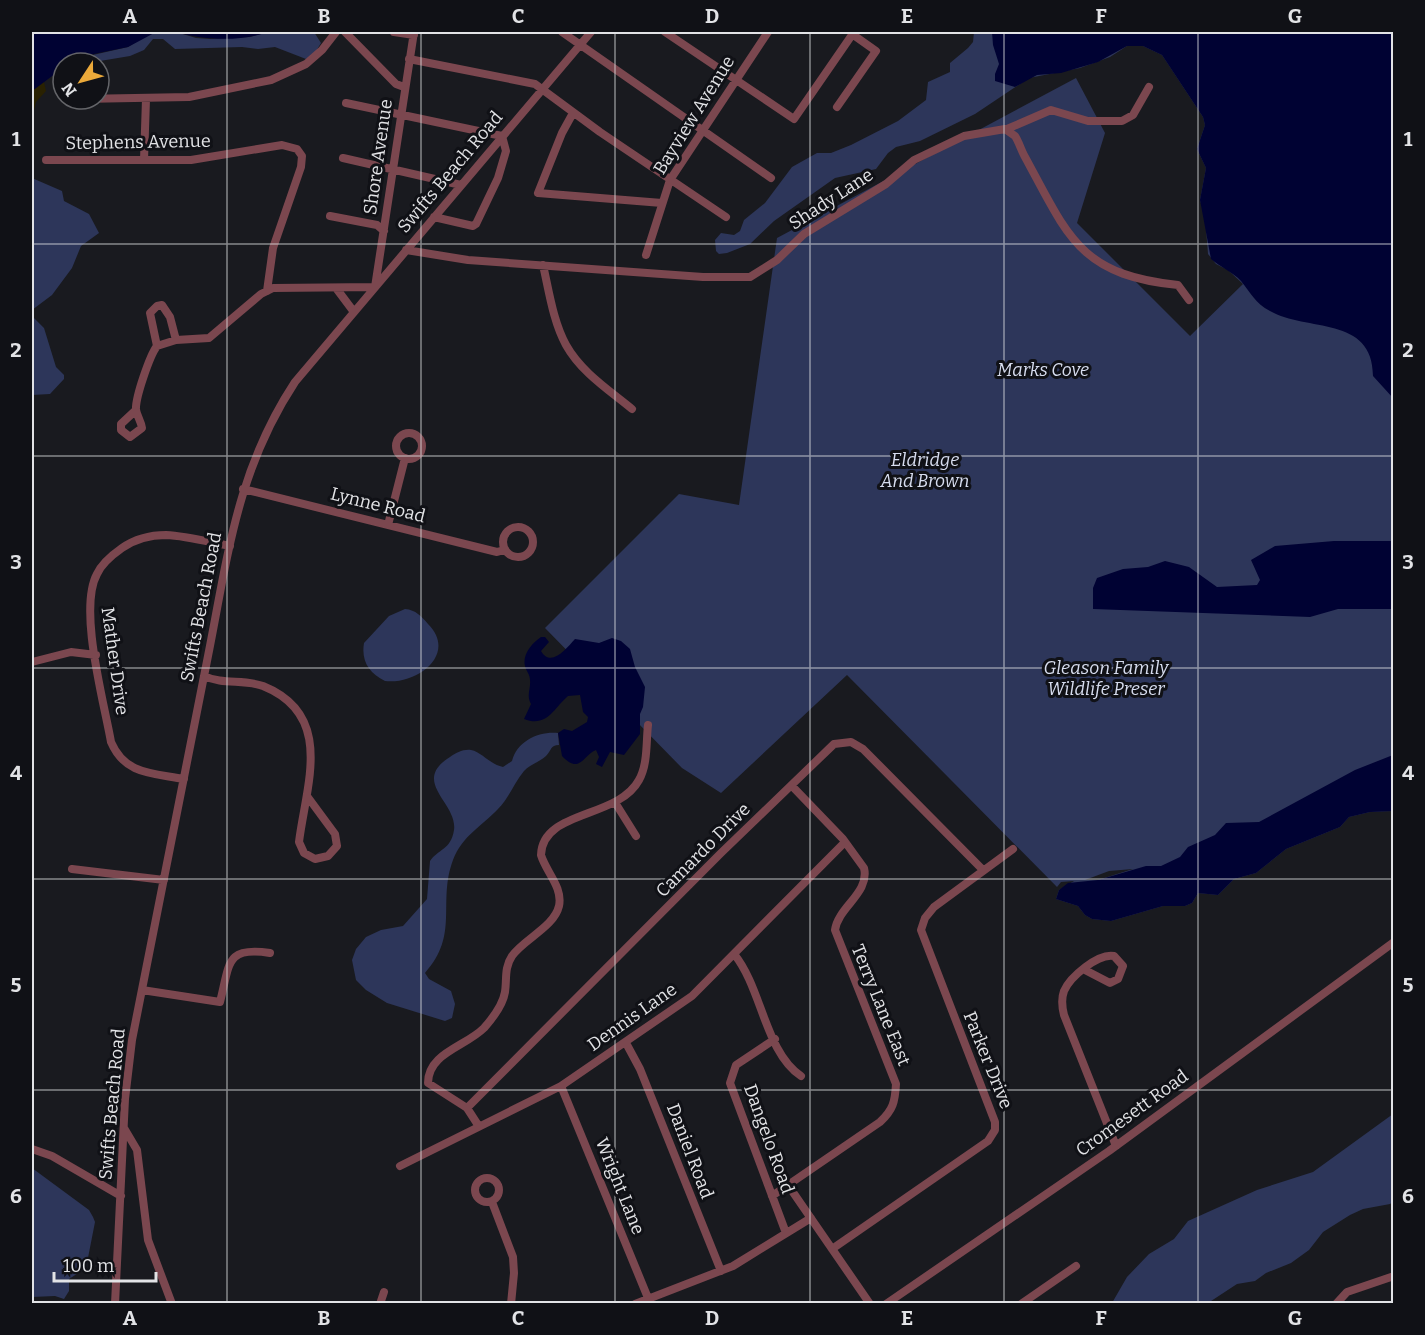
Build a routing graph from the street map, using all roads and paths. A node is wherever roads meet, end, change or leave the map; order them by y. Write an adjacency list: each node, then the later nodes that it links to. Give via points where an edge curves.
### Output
1 (336, 32): 17 (street, via 313,59 283,76 196,96)
2 (345, 32): 13 (street, via 396,84)
3 (394, 32): 8 (street)
4 (562, 32): 10 (street)
5 (591, 32): 10 (street, Swifts Beach Road)
6 (665, 32): 12 (street)
7 (768, 32): 12 (street, Bayview Avenue)
8 (414, 33): 11 (street, Shore Avenue)
9 (853, 33): 12 (street, via 794,120); 19 (street, via 876,51)
10 (580, 45): 15 (street, Swifts Beach Road); 22 (street)
11 (409, 59): 13 (street, Shore Avenue); 15 (street, via 528,82)
12 (735, 79): 22 (street, Bayview Avenue)
13 (404, 87): 21 (street, Shore Avenue)
14 (1149, 87): 23 (street, Shady Lane, via 1133,115 1122,121 1088,121 1051,110)
15 (541, 90): 20 (street); 24 (street, Swifts Beach Road)
16 (111, 99): 17 (street)
17 (147, 99): 27 (street)
18 (346, 103): 21 (street)
19 (837, 106)
20 (573, 113): 30 (street); 32 (street, via 538,194)
21 (400, 115): 24 (street); 28 (street, Shore Avenue)
22 (702, 129): 29 (street); 30 (street, Bayview Avenue)
23 (1007, 129): 39 (street, Shady Lane, via 964,136 914,160 886,184 804,234 777,260 750,277); 43 (street, via 1017,139 1065,227 1088,255 1126,276 1178,285)
24 (502, 136): 31 (street, Swifts Beach Road); 34 (street, via 506,151 486,204 473,226)
25 (343, 158): 28 (street)
26 (46, 160): 27 (street, Stephens Avenue)
27 (144, 160): 42 (street, Stephens Avenue, via 205,159 282,145 298,151 302,156 301,167 273,248)
28 (393, 171): 31 (street); 36 (street, Shore Avenue)
29 (771, 178)
30 (670, 180): 32 (street, Bayview Avenue); 35 (street)
31 (461, 185): 34 (street, Swifts Beach Road)
32 (662, 203): 38 (street, Bayview Avenue)
33 (330, 216): 36 (street, via 377,225)
34 (434, 216): 37 (street, Swifts Beach Road)
35 (726, 217)
36 (384, 231): 40 (street, Shore Avenue)
37 (406, 250): 39 (street, Shady Lane, via 468,260); 40 (street, Swifts Beach Road)
38 (646, 255)
39 (543, 264): 47 (street, via 566,346 592,376)
40 (375, 287): 41 (street); 44 (street, Swifts Beach Road)
41 (336, 288): 42 (street, via 308,286); 44 (street)
42 (267, 291): 45 (street, via 208,338)
43 (1189, 300)
44 (354, 312): 50 (street, Swifts Beach Road, via 276,410)
45 (176, 340): 46 (street); 46 (street, via 170,317 162,305 156,306 150,320)
46 (157, 346): 48 (street)
47 (632, 409)
48 (136, 410)
49 (405, 458): 51 (street)
50 (243, 489): 51 (street, Lynne Road); 52 (street, Swifts Beach Road)
51 (388, 525): 53 (street, Lynne Road, via 497,552)
52 (230, 546): 54 (street, Mather Drive, via 166,535 128,544 110,557 97,574 90,593); 56 (street, Swifts Beach Road)
53 (504, 550)
54 (96, 655): 55 (street, via 71,652); 58 (street, Mather Drive, via 111,742 117,755 126,765 137,769)
55 (32, 662)
56 (204, 676): 58 (street, Swifts Beach Road); 60 (street, via 216,682 261,686 282,697 298,713 309,731 312,757)
57 (648, 725): 61 (street, via 640,778)
58 (184, 779): 67 (street, Swifts Beach Road)
59 (792, 786): 63 (street, Terry Lane East); 66 (street, Camardo Drive, via 834,744 857,744); 77 (street, Camardo Drive)
60 (307, 796): 60 (street, via 299,842 304,853 315,859 328,856 337,846 335,834)
61 (616, 804): 62 (street); 77 (street, via 559,825 546,836 541,855 560,896 556,913 513,956 505,975 505,993 484,1027 429,1069 428,1083)
62 (636, 836)
63 (845, 842): 70 (street, Dennis Lane); 83 (street, Terry Lane East, via 866,872 862,887 839,917 835,930 896,1084 896,1101 880,1122)
64 (1013, 849): 66 (street, Parker Drive)
65 (72, 869): 67 (street)
66 (983, 870): 89 (street, Parker Drive, via 933,907 921,930 995,1122 994,1130 988,1141 971,1154)
67 (164, 880): 72 (street, Swifts Beach Road)
68 (1394, 942): 80 (street, Cromesett Road)
69 (270, 953): 72 (street, via 237,953 231,961 220,1002)
70 (734, 954): 73 (street, via 747,971); 74 (street, Dennis Lane, via 692,996)
71 (1085, 970): 80 (street, via 1067,986 1062,1006)
72 (142, 990): 79 (street, Swifts Beach Road, via 132,1040)
73 (775, 1039): 75 (street, via 787,1064); 85 (street, Dangelo Road, via 736,1065 730,1083)
74 (626, 1043): 76 (street, Dennis Lane); 91 (street, Daniel Road)
75 (801, 1076)
76 (561, 1086): 78 (street, Dennis Lane); 94 (street, Wright Lane)
77 (467, 1108): 78 (street)
78 (478, 1125): 82 (street, Dennis Lane)
79 (124, 1128): 84 (street, Swifts Beach Road); 97 (street, via 137,1150 148,1240)
80 (1116, 1146): 95 (street, Cromesett Road)
81 (32, 1149): 84 (street, via 52,1156)
82 (400, 1167)
83 (788, 1185): 85 (street); 87 (street)
84 (121, 1196): 96 (street, Swifts Beach Road)
85 (772, 1196): 88 (street, Dangelo Road)
86 (492, 1202): 99 (street, via 513,1257)
87 (811, 1218): 88 (street); 89 (street)
88 (786, 1233): 91 (street)
89 (832, 1249): 101 (street)
90 (1076, 1266): 102 (street)
91 (721, 1271): 94 (street)
92 (1394, 1276): 103 (street, via 1347,1292)
93 (384, 1292): 98 (street)
94 (648, 1298): 100 (street)
95 (886, 1303)
96 (115, 1304)
97 (172, 1304)
98 (380, 1304)
99 (511, 1304)
100 (635, 1304)
101 (870, 1304)
102 (1021, 1304)
103 (1336, 1304)

